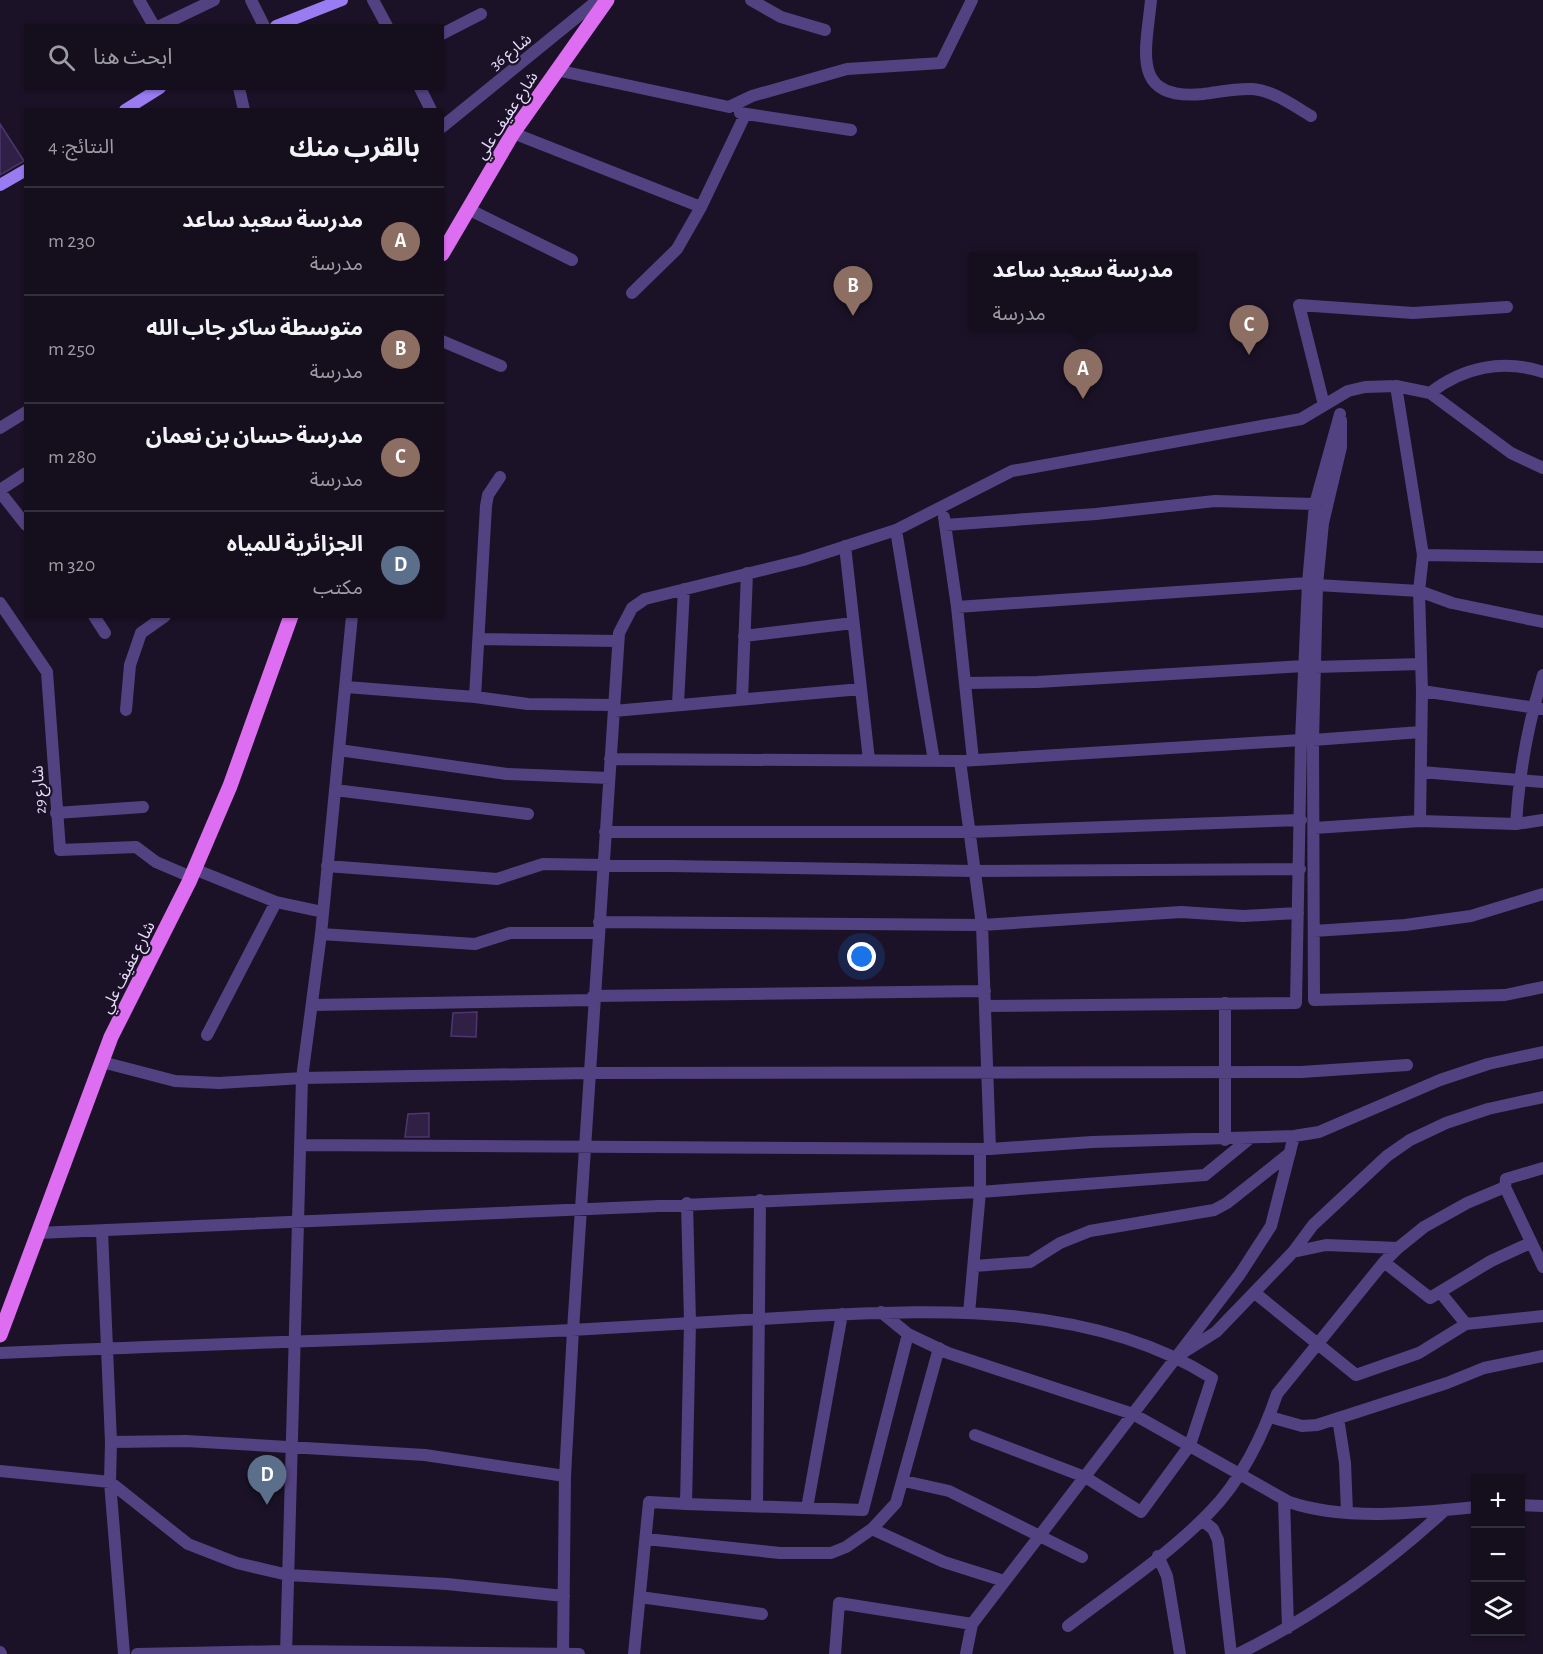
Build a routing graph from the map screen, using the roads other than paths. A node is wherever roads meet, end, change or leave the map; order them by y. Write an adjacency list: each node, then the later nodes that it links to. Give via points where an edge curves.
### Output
1 (139, 0): 12 (street)
2 (214, 0): 13 (street)
3 (251, 0): 14 (street)
4 (342, 0): 15 (street)
5 (373, 0): 16 (street)
6 (598, 0): 29 (street, شارع 36)
7 (607, 0): 19 (main road, شارع عفيف علي)
8 (751, 0): 17 (street, via 781,17)
9 (971, 0): 23 (street, via 941,63 847,69 752,96)
10 (1151, 0): 28 (street, via 1145,61 1149,77 1163,91 1182,96 1253,89 1274,95)
11 (481, 14): 18 (street)
12 (153, 24)
13 (163, 24)
14 (263, 24)
15 (281, 24)
16 (386, 24)
17 (825, 30)
18 (444, 33)
19 (556, 70): 23 (street); 31 (main road, شارع عفيف علي)
20 (157, 90): 24 (street)
21 (239, 90): 25 (street)
22 (421, 90): 26 (street)
23 (729, 107): 27 (street)
24 (128, 108)
25 (244, 108)
26 (430, 108)
27 (745, 115): 30 (street); 34 (street)
28 (1311, 116)
29 (444, 125)
30 (851, 130)
31 (513, 134): 34 (street); 35 (main road, شارع عفيف علي)
32 (24, 171): 33 (street)
33 (0, 185)
34 (701, 207): 38 (street, via 677,249)
35 (468, 209): 36 (main road, شارع عفيف علي); 37 (street)
36 (444, 251)
37 (572, 260)
38 (632, 292)
39 (1507, 307): 46 (street, via 1413,313 1299,305)
40 (444, 342): 41 (street)
41 (501, 366)
42 (1543, 372): 44 (street, via 1506,365 1473,369 1445,381)
43 (1396, 386): 44 (street); 45 (street, via 1365,387); 60 (street)
44 (1430, 393): 50 (street, via 1511,453)
45 (1339, 396): 46 (street); 48 (street)
46 (1324, 405): 55 (street, via 1300,419 1106,456 1030,466 985,484)
47 (24, 413): 49 (street)
48 (1340, 414): 54 (street); 63 (street, via 1341,447)
49 (0, 428)
50 (1543, 468)
51 (24, 474): 53 (street)
52 (500, 477): 76 (street, via 486,506)
53 (0, 491): 56 (street)
54 (1315, 504): 57 (street, via 1215,501); 63 (street)
55 (942, 508): 57 (street); 58 (street)
56 (24, 522)
57 (945, 525): 67 (street)
58 (896, 530): 59 (street); 96 (street)
59 (845, 546): 62 (street); 73 (street)
60 (1423, 555): 61 (street); 65 (street)
61 (1543, 557)
62 (747, 573): 64 (street); 75 (street)
63 (1313, 584): 65 (street); 67 (street); 79 (street)
64 (684, 589): 77 (street, via 645,599 633,608); 87 (street)
65 (1419, 591): 72 (street, via 1452,603); 78 (street)
66 (0, 603): 105 (street, شارع 29, via 47,672)
67 (957, 607): 81 (street)
68 (95, 618): 74 (street)
69 (162, 618): 90 (street, via 141,633 130,665)
70 (290, 618): 118 (main road, شارع عفيف علي, via 230,786)
71 (352, 618): 82 (street)
72 (1543, 622)
73 (853, 623): 75 (street); 83 (street)
74 (105, 633)
75 (744, 636): 86 (street)
76 (479, 639): 77 (street); 85 (street)
77 (618, 641): 88 (street)
78 (1421, 663): 79 (street); 84 (street)
79 (1310, 667): 81 (street); 92 (street)
80 (1543, 675): 89 (street)
81 (966, 683): 97 (street)
82 (346, 687): 85 (street); 93 (street)
83 (861, 689): 86 (street); 95 (street)
84 (1422, 691): 89 (street); 91 (street)
85 (475, 697): 88 (street)
86 (742, 699): 87 (street)
87 (678, 704): 88 (street)
88 (614, 708): 94 (street)
89 (1538, 708): 101 (street)
90 (126, 710)
91 (1421, 732): 92 (street); 99 (street)
92 (1307, 740): 97 (street); 107 (street); 111 (street)
93 (339, 750): 100 (street, via 507,774); 103 (street)
94 (610, 759): 95 (street); 100 (street)
95 (869, 760): 96 (street)
96 (934, 760): 98 (street)
97 (974, 760): 98 (street)
98 (960, 761): 113 (street)
99 (1421, 771): 101 (street); 109 (street)
100 (609, 778): 112 (street)
101 (1519, 782): 102 (street); 110 (street)
102 (1543, 782)
103 (335, 790): 106 (street); 114 (street)
104 (143, 807): 105 (street)
105 (56, 813): 118 (street, شارع 29, via 60,849 136,847 156,862)
106 (528, 814)
107 (1301, 820): 113 (street); 116 (street)
108 (1543, 820): 110 (street)
109 (1420, 821): 110 (street); 111 (street)
110 (1516, 824)
111 (1314, 828): 125 (street)
112 (605, 832): 113 (street); 115 (street)
113 (968, 832): 117 (street)
114 (327, 866): 115 (street, via 498,879 543,864); 121 (street)
115 (603, 866): 117 (street); 124 (street)
116 (1300, 869): 117 (street); 122 (street)
117 (974, 872): 123 (street)
118 (193, 873): 120 (street); 135 (main road, شارع عفيف علي)
119 (1543, 894): 125 (street, via 1471,916)
120 (276, 902): 121 (street); 133 (street)
121 (323, 912): 126 (street)
122 (1298, 913): 123 (street, via 1243,916 1181,912); 130 (street, via 1296,1003)
123 (982, 926): 124 (street); 128 (street)
124 (598, 927): 126 (street, via 510,933 475,944); 129 (street)
125 (1314, 931): 127 (street, via 1314,1000 1505,995)
126 (321, 934): 131 (street)
127 (1543, 987)
128 (985, 991): 129 (street); 132 (street)
129 (593, 998): 131 (street); 139 (street)
130 (1225, 1003): 132 (street); 138 (street)
131 (312, 1005): 140 (street)
132 (986, 1006): 137 (street)
133 (207, 1035)
134 (1543, 1052): 142 (street, via 1449,1077 1319,1132)
135 (102, 1062): 140 (street, via 175,1081 219,1083); 157 (main road, شارع عفيف علي)
136 (1407, 1065): 138 (street, via 1301,1072)
137 (985, 1071): 138 (street); 139 (street); 147 (street)
138 (1226, 1071): 144 (street)
139 (588, 1073): 140 (street); 146 (street)
140 (302, 1078): 145 (street)
141 (1543, 1097): 160 (street, via 1488,1109 1410,1140 1321,1217)
142 (1294, 1136): 143 (street); 148 (street)
143 (1249, 1139): 144 (street); 151 (street, via 1205,1175)
144 (1225, 1140): 147 (street)
145 (300, 1145): 146 (street); 155 (street)
146 (584, 1147): 147 (street); 154 (street)
147 (985, 1149): 151 (street)
148 (1290, 1153): 162 (street, via 1214,1210 1090,1231 1060,1243 1030,1262); 181 (street, via 1271,1226)
149 (1543, 1168): 150 (street, via 1506,1179)
150 (1505, 1187): 158 (street); 159 (street, via 1424,1227)
151 (980, 1192): 152 (street); 162 (street)
152 (760, 1200): 153 (street); 170 (street)
153 (687, 1203): 154 (street); 171 (street)
154 (580, 1207): 155 (street); 173 (street)
155 (297, 1222): 156 (street); 176 (street)
156 (102, 1232): 157 (street); 178 (street)
157 (38, 1233): 175 (main road, شارع عفيف علي)
158 (1530, 1243): 163 (street); 164 (street)
159 (1398, 1248): 160 (street, via 1326,1245); 161 (street)
160 (1293, 1252): 165 (street)
161 (1384, 1262): 164 (street, via 1430,1298); 177 (street)
162 (974, 1266): 167 (street)
163 (1543, 1267)
164 (1440, 1292): 172 (street)
165 (1255, 1293): 177 (street); 181 (street, via 1216,1332)
166 (881, 1312): 167 (street); 168 (street); 174 (street)
167 (969, 1313): 181 (street, via 1031,1317 1080,1327)
168 (842, 1314): 170 (street); 201 (street)
169 (1543, 1316): 172 (street)
170 (758, 1318): 171 (street); 199 (street)
171 (690, 1322): 173 (street); 197 (street)
172 (1466, 1324): 177 (street, via 1419,1353 1356,1375)
173 (573, 1330): 176 (street); 192 (street)
174 (908, 1334): 179 (street); 201 (street, via 863,1510)
175 (0, 1335)
176 (294, 1340): 178 (street); 189 (street)
177 (1320, 1344): 184 (street, via 1282,1388)
178 (105, 1348): 180 (street); 187 (street)
179 (939, 1348): 183 (street); 194 (street)
180 (0, 1353)
181 (1178, 1356): 183 (street); 188 (street, via 1212,1378)
182 (1543, 1356): 185 (street, via 1484,1368)
183 (1133, 1414): 188 (street); 193 (street)
184 (1269, 1417): 185 (street, via 1302,1426); 191 (street)
185 (1338, 1418): 204 (street)
186 (975, 1435): 193 (street)
187 (111, 1442): 189 (street); 195 (street)
188 (1190, 1445): 191 (street); 193 (street, via 1141,1512)
189 (292, 1446): 192 (street, via 425,1455); 211 (street)
190 (3, 1469): 195 (street)
191 (1240, 1473): 196 (street); 205 (street)
192 (565, 1476): 213 (street)
193 (1084, 1477): 207 (street)
194 (904, 1481): 206 (street, via 896,1503); 207 (street, via 950,1491)
195 (110, 1482): 211 (street, via 188,1544 237,1563); 221 (street)
196 (1284, 1499): 204 (street, via 1308,1508); 218 (street)
197 (686, 1504): 199 (street); 208 (street, via 649,1502)
198 (1525, 1505): 200 (street)
199 (757, 1506): 201 (street)
200 (1543, 1506)
201 (807, 1508)
202 (1471, 1508): 203 (street)
203 (1444, 1511): 204 (street); 218 (street, via 1405,1546)
204 (1347, 1512)
205 (1202, 1520): 209 (street); 228 (street, via 1218,1540)
206 (872, 1528): 208 (street, via 831,1553 780,1553); 212 (street, via 944,1562)
207 (1040, 1534): 210 (street); 212 (street)
208 (645, 1539): 214 (street)
209 (1158, 1556): 217 (street); 227 (street, via 1167,1576)
210 (1082, 1557)
211 (288, 1575): 213 (street, via 447,1584); 219 (street)
212 (1004, 1581): 216 (street)
213 (564, 1596): 220 (street)
214 (640, 1597): 215 (street); 224 (street)
215 (762, 1614)
216 (972, 1624): 225 (street, via 839,1603); 226 (street)
217 (1068, 1626)
218 (1288, 1628): 229 (street)
219 (286, 1652): 220 (street); 222 (street)
220 (563, 1653): 223 (street)
221 (124, 1654)
222 (137, 1654)
223 (579, 1654)
224 (634, 1654)
225 (835, 1654)
226 (966, 1654)
227 (1180, 1654)
228 (1231, 1654)
229 (1238, 1654)

